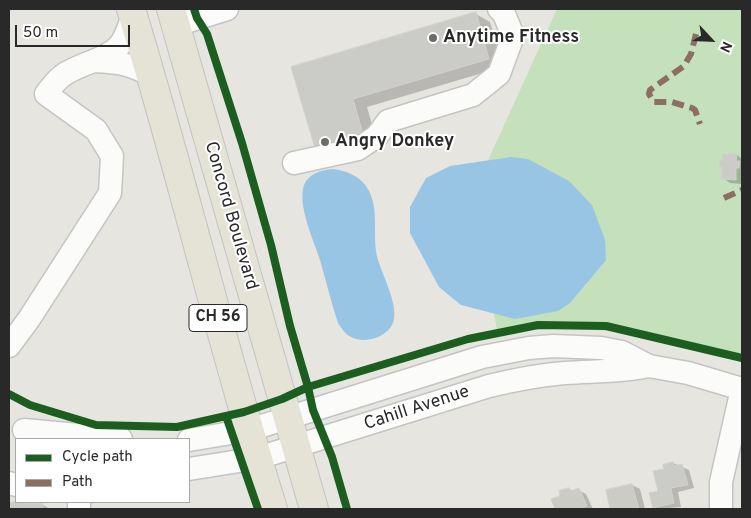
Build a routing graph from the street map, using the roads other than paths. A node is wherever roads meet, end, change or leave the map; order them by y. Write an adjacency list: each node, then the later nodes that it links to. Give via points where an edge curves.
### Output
1 (228, 9): 4 (street)
2 (498, 9): 7 (street, via 504,14 512,36 498,74 473,95 388,122 377,136 358,149)
3 (132, 12): 5 (street, via 118,47); 6 (main road, CH 56)
4 (174, 17): 11 (main road, Concord Boulevard / CH 56)
5 (95, 61): 6 (street, via 120,62); 8 (street, via 64,74 46,94 96,130 112,156 110,193)
6 (152, 76): 13 (main road, CH 56)
7 (294, 163)
8 (9, 346)
9 (649, 366): 10 (street, Cahill Avenue); 11 (street, Cahill Avenue, via 622,352 601,348 529,348 472,360); 17 (street, Cahill Avenue, via 543,375 489,386)
10 (742, 389): 22 (street, via 721,482)
11 (288, 419): 13 (street, Cahill Avenue); 17 (main road, Concord Boulevard / CH 56)
12 (25, 430): 14 (street)
13 (249, 430): 16 (street, Cahill Avenue); 18 (main road, CH 56)
14 (83, 437): 15 (street)
15 (102, 438)
16 (190, 440)
17 (296, 447): 18 (street, Cahill Avenue); 21 (main road, Concord Boulevard / CH 56)
18 (258, 458): 19 (street, Cahill Avenue); 20 (main road, CH 56)
19 (190, 469)
20 (274, 509)
21 (314, 509)
22 (721, 509)

